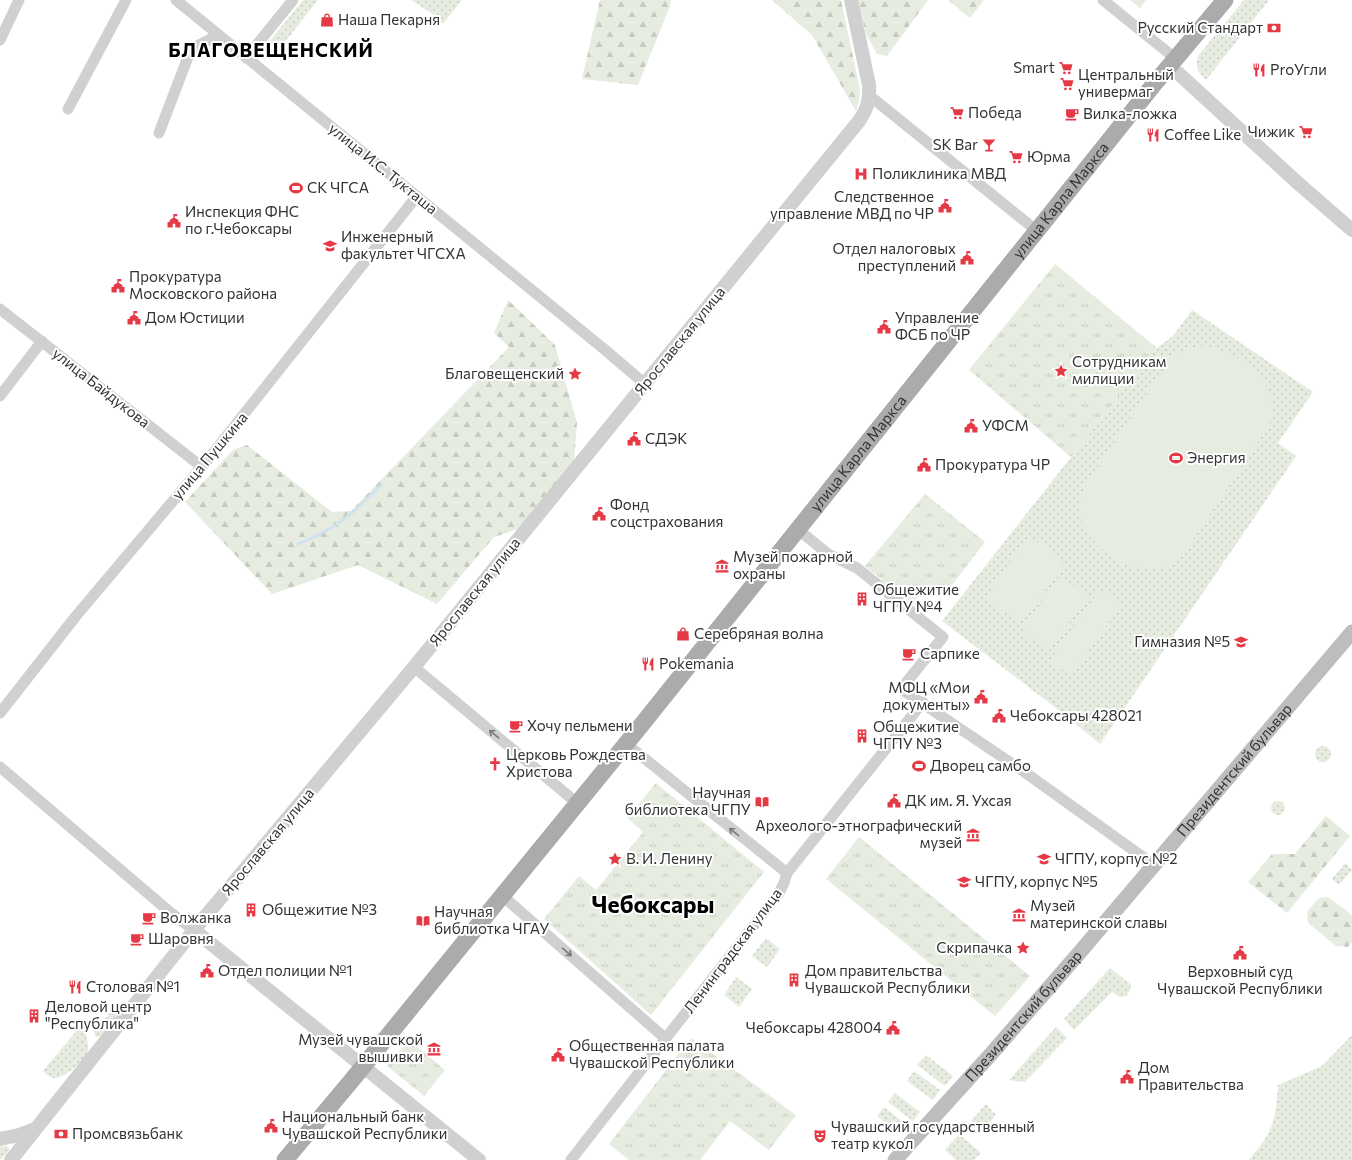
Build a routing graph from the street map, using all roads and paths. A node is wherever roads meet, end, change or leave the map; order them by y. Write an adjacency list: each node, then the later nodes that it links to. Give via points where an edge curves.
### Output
1 (19, 0): 10 (street)
2 (126, 0): 14 (street)
3 (176, 0): 9 (street, улица И.С. Тукташа)
4 (293, 0): 11 (street)
5 (851, 0): 13 (street, Ярославская улица)
6 (1103, 0): 12 (street)
7 (1225, 0): 12 (main road, улица Карла Маркса)
8 (1237, 0): 12 (main road, улица Карла Маркса)
9 (219, 35): 11 (street, улица И.С. Тукташа); 15 (street, via 195,47 188,57)
10 (0, 40)
11 (246, 58): 16 (street, улица И.С. Тукташа)
12 (1179, 66): 17 (street); 18 (street, via 1293,179); 19 (main road, улица Карла Маркса)
13 (870, 96): 19 (street); 22 (street, Ярославская улица, via 860,121)
14 (68, 109)
15 (159, 133)
16 (417, 196): 22 (street, улица И.С. Тукташа); 24 (street, улица Пушкина)
17 (1352, 218)
18 (1352, 230)
19 (1041, 235): 25 (main road, улица Карла Маркса)
20 (0, 308): 21 (street, улица Байдукова)
21 (42, 340): 23 (street); 24 (street, улица Байдукова)
22 (645, 384): 28 (street, Ярославская улица)
23 (0, 396)
24 (202, 467): 30 (street, улица Пушкина, via 76,616)
25 (802, 533): 29 (street, via 828,554 858,568 943,638 901,688); 31 (main road, улица Карла Маркса); 33 (main road, улица Карла Маркса)
26 (1352, 632): 34 (main road, Президентский бульвар)
27 (1352, 647): 34 (main road, Президентский бульвар)
28 (414, 667): 33 (street, one-way to 28); 38 (street, Ярославская улица)
29 (922, 702): 35 (street); 36 (street, Ленинградская улица)
30 (0, 713)
31 (634, 750): 36 (street, one-way to 31); 37 (main road, улица Карла Маркса, via 521,885)
32 (0, 767): 38 (street)
33 (577, 803): 37 (main road, улица Карла Маркса)
34 (1190, 830): 35 (main road, Президентский бульвар)
35 (1158, 868): 43 (main road, Президентский бульвар)
36 (787, 873): 39 (street, Ленинградская улица, via 779,893)
37 (500, 901): 39 (street, one-way to 39); 40 (main road, улица Карла Маркса)
38 (194, 930): 40 (street); 41 (street, Ярославская улица)
39 (666, 1038): 47 (street, Ленинградская улица)
40 (363, 1066): 45 (main road, улица Карла Маркса); 46 (street)
41 (36, 1128): 42 (street); 44 (street, Ярославская улица)
42 (0, 1139)
43 (912, 1150): 48 (main road, Президентский бульвар)
44 (11, 1160)
45 (285, 1160)
46 (479, 1160)
47 (571, 1160)
48 (894, 1160)

